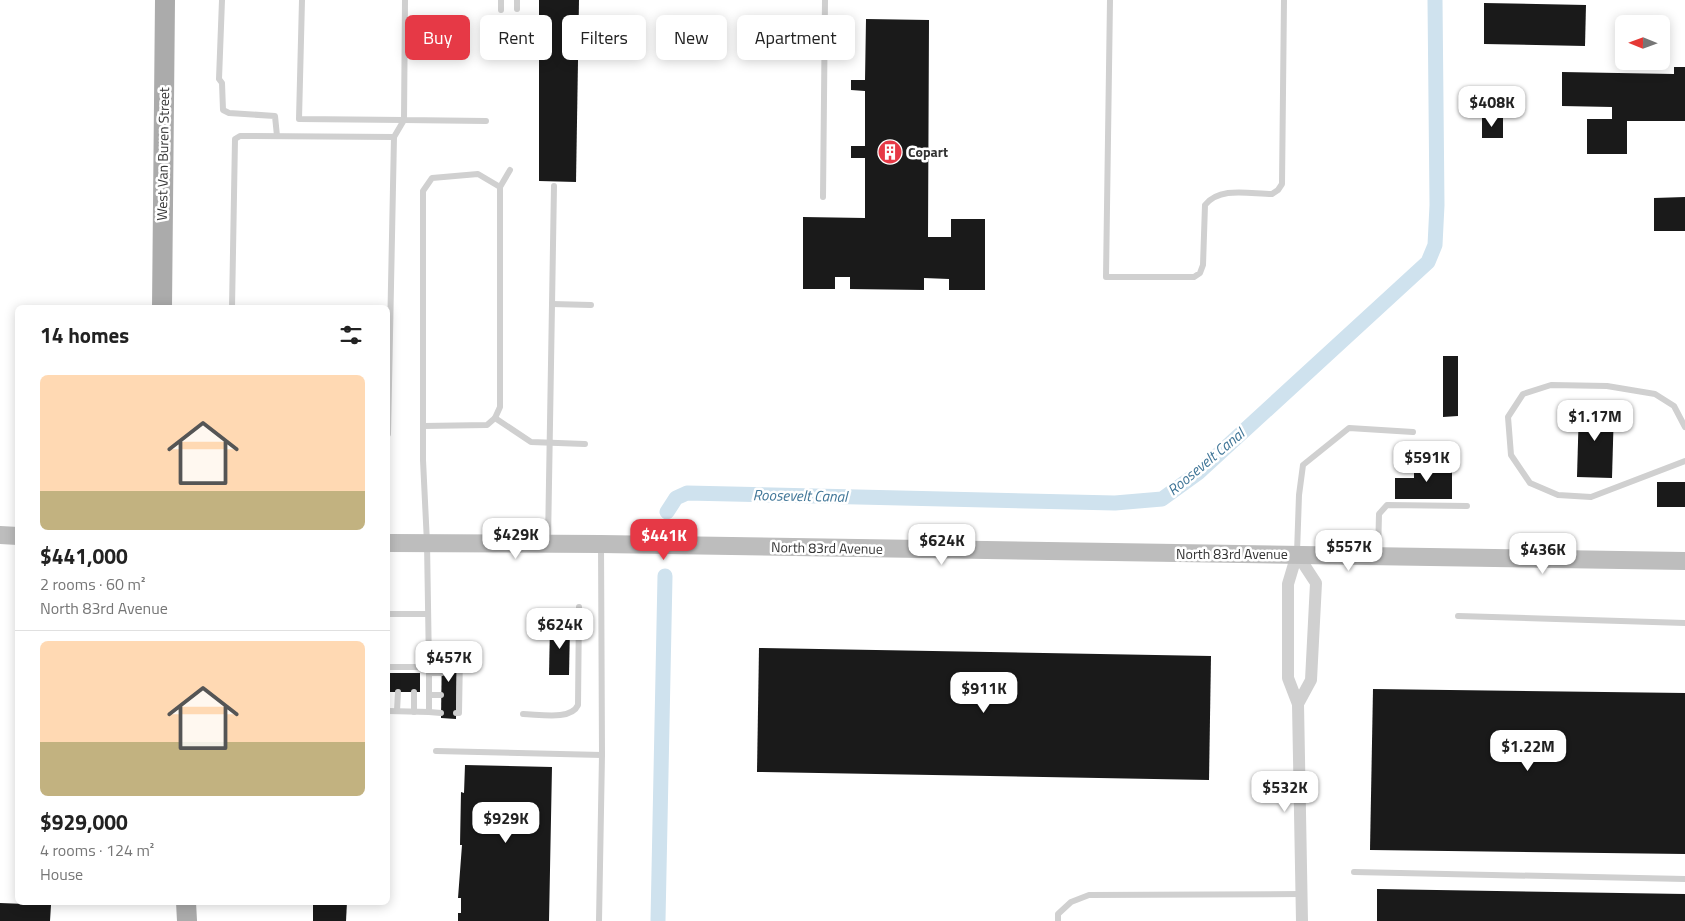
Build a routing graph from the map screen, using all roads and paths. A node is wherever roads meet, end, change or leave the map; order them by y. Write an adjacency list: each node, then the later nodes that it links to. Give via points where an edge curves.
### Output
1 (165, 0): 21 (main road, West Van Buren Street)
2 (222, 0): 14 (lane, via 219,79 223,110 276,116)
3 (302, 0): 12 (lane, via 299,119)
4 (406, 0): 12 (lane)
5 (501, 0): 11 (lane)
6 (517, 0): 10 (lane)
7 (825, 0): 19 (lane)
8 (1110, 0): 9 (lane, via 1106,277 1194,277 1203,265 1205,205 1211,198 1218,193 1272,194 1282,184)
9 (1284, 0)
10 (517, 9)
11 (501, 10)
12 (404, 120): 13 (lane); 15 (lane)
13 (486, 121)
14 (277, 136): 15 (lane); 22 (lane, via 240,136 235,139)
15 (394, 137): 24 (lane)
16 (510, 170): 18 (lane)
17 (554, 186): 20 (lane)
18 (500, 187): 25 (lane, via 500,407); 26 (lane, via 478,174 432,178 423,191)
19 (823, 197)
20 (552, 304): 23 (lane); 29 (lane)
21 (162, 305)
22 (232, 305)
23 (591, 305)
24 (390, 335)
25 (495, 418): 26 (lane, via 487,425); 29 (lane, via 531,442)
26 (422, 426): 36 (lane)
27 (1685, 427): 31 (lane, via 1674,406 1655,394 1607,386 1550,385 1523,394 1508,417 1511,455 1530,483 1558,495 1591,497)
28 (1413, 432): 39 (lane, via 1349,428 1303,465)
29 (550, 443): 30 (lane); 37 (lane)
30 (585, 444)
31 (1685, 461)
32 (1467, 506): 40 (lane, via 1387,506 1379,514)
33 (0, 535): 34 (main road)
34 (15, 536)
35 (390, 543): 36 (main road, North 83rd Avenue)
36 (427, 543): 37 (main road, North 83rd Avenue); 44 (lane)
37 (548, 544): 38 (main road, North 83rd Avenue)
38 (601, 544): 39 (main road, North 83rd Avenue); 66 (lane)
39 (1297, 554): 40 (main road, North 83rd Avenue); 57 (street, via 1288,584 1288,678); 57 (street, via 1316,583 1311,680)
40 (1378, 556): 41 (main road, North 83rd Avenue)
41 (1685, 561)
42 (579, 607): 64 (lane, via 578,705 575,711 568,715)
43 (390, 614): 44 (lane)
44 (428, 614): 47 (lane)
45 (1458, 616): 46 (lane)
46 (1685, 623)
47 (429, 654): 48 (lane); 51 (lane)
48 (442, 655)
49 (457, 655): 63 (lane, via 460,655 459,713)
50 (390, 668): 51 (lane)
51 (429, 670): 52 (lane); 55 (lane)
52 (442, 673)
53 (398, 692): 59 (lane)
54 (414, 692): 60 (lane)
55 (429, 694): 56 (lane); 61 (lane)
56 (441, 694)
57 (1298, 704): 69 (street)
58 (390, 711): 59 (lane)
59 (397, 711): 60 (lane)
60 (414, 712): 61 (lane)
61 (429, 712): 62 (lane)
62 (441, 713)
63 (456, 713)
64 (523, 714)
65 (436, 751): 66 (lane)
66 (602, 755): 72 (lane)
67 (1354, 872): 68 (lane)
68 (1685, 879)
69 (1301, 894): 73 (lane, via 1089,895 1070,902 1058,914); 74 (street)
70 (186, 905): 71 (main road)
71 (187, 921)
72 (599, 921)
73 (1058, 921)
74 (1302, 921)

